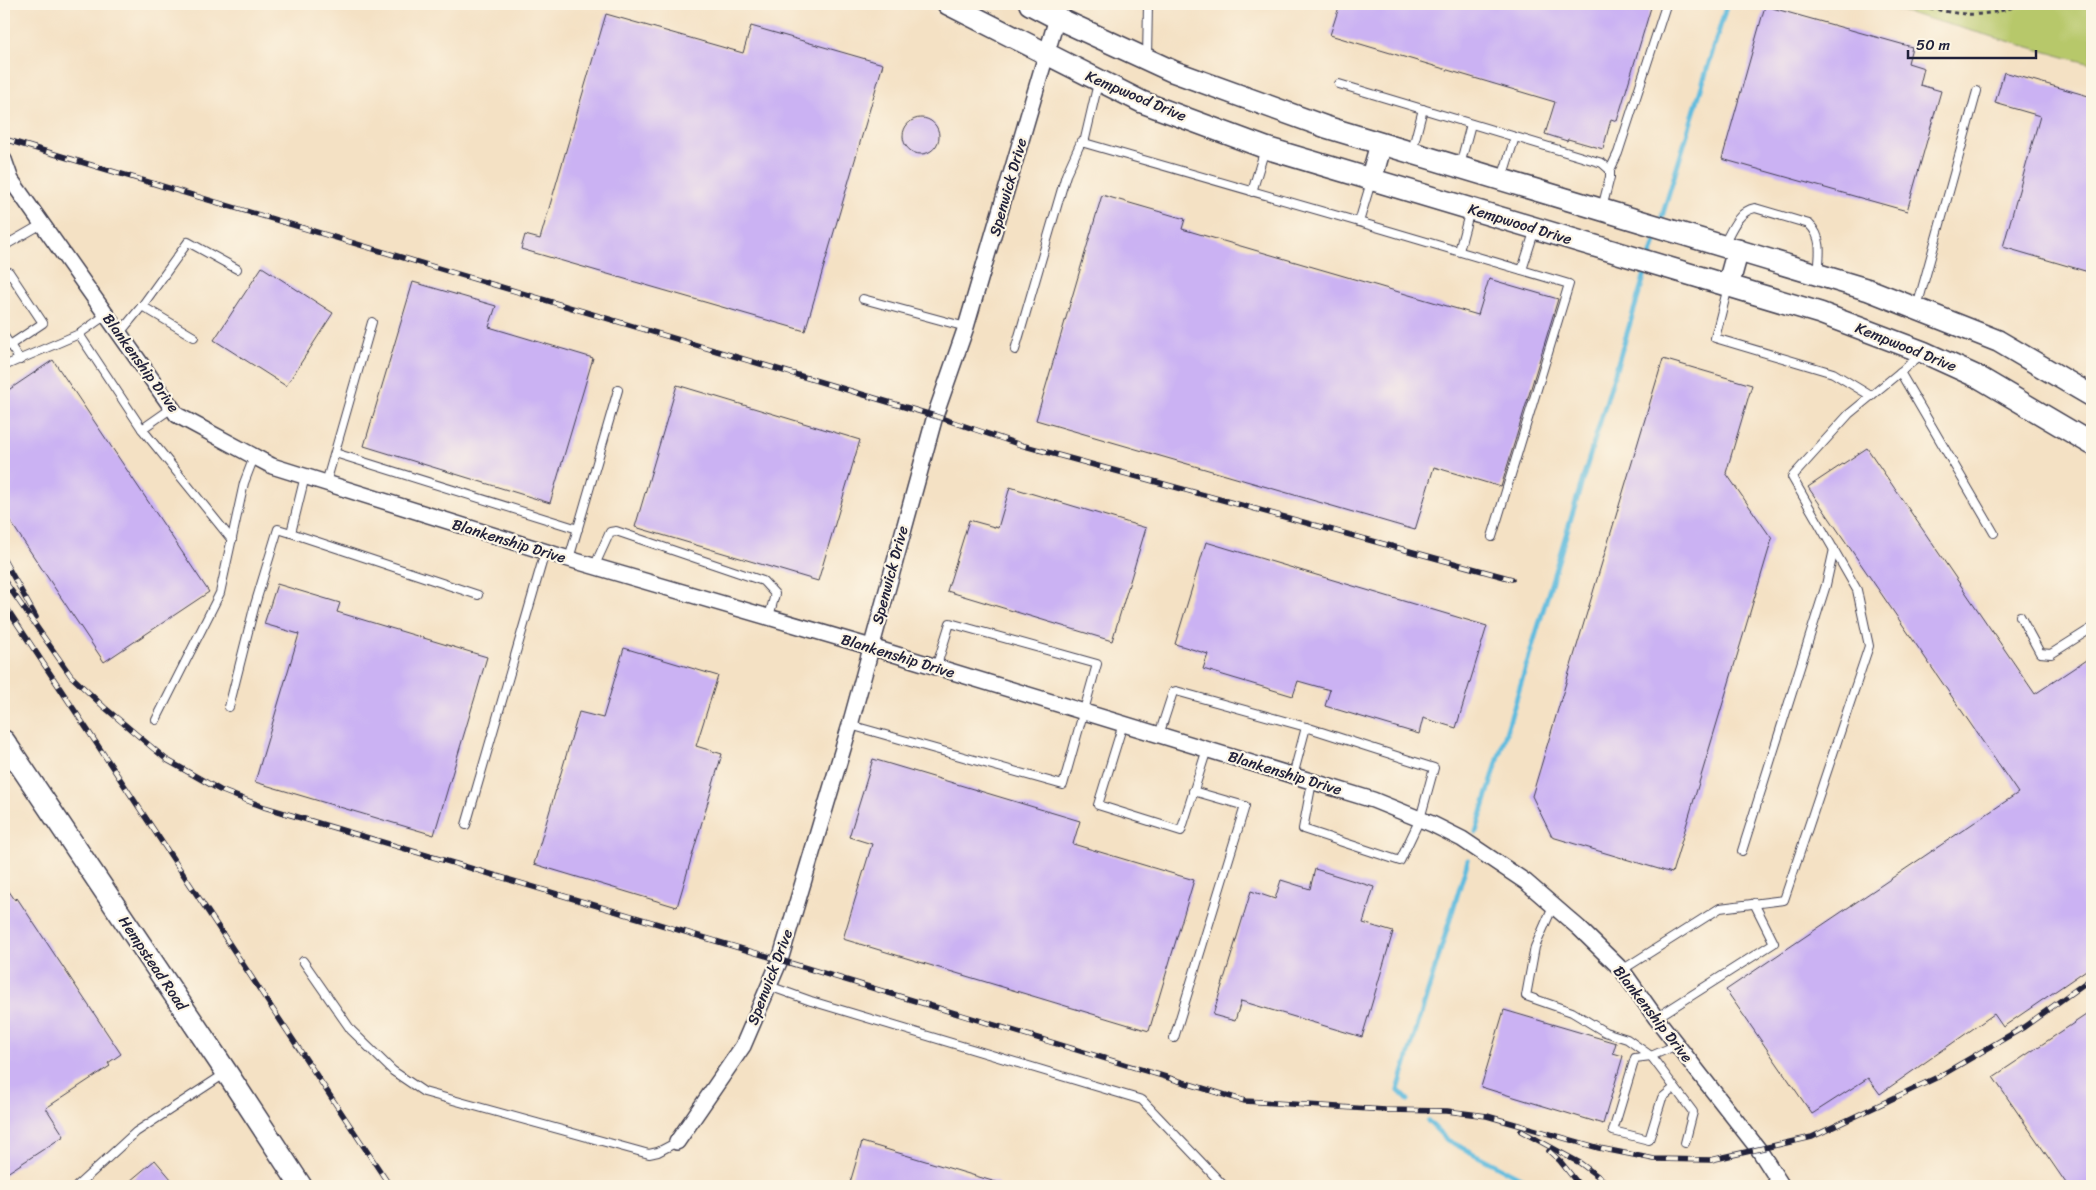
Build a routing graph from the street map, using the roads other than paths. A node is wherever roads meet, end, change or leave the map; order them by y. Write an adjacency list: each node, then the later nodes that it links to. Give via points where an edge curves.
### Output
1 (948, 4): 6 (main road, Kempwood Drive)
2 (1030, 4): 5 (main road)
3 (1148, 4): 7 (lane)
4 (1666, 5): 20 (lane)
5 (1057, 18): 6 (street, Spenwick Drive); 7 (main road)
6 (1046, 54): 8 (main road, Kempwood Drive); 42 (street, Spenwick Drive)
7 (1148, 60): 15 (main road, via 1326,127)
8 (1098, 81): 14 (lane); 16 (main road, Kempwood Drive, via 1142,102)
9 (1339, 84): 11 (lane)
10 (1977, 90): 39 (lane)
11 (1423, 109): 12 (lane); 17 (lane)
12 (1472, 124): 13 (lane); 19 (lane)
13 (1514, 137): 20 (lane, via 1602,163); 22 (lane)
14 (1084, 143): 23 (lane); 48 (lane, via 1080,142 1066,175)
15 (1381, 144): 17 (main road); 21 (main road)
16 (1266, 148): 21 (main road, Kempwood Drive); 23 (lane)
17 (1412, 152): 19 (main road)
18 (4, 160): 27 (street, Blankenship Drive, via 11,180)
19 (1460, 167): 22 (main road)
20 (1610, 170): 25 (lane)
21 (1371, 180): 24 (main road, Kempwood Drive); 26 (lane)
22 (1502, 180): 25 (main road)
23 (1252, 192): 26 (lane)
24 (1470, 209): 28 (main road, Kempwood Drive); 31 (lane)
25 (1601, 210): 30 (main road)
26 (1359, 222): 31 (lane)
27 (42, 224): 29 (lane); 40 (street, Blankenship Drive)
28 (1535, 228): 33 (lane); 36 (main road, Kempwood Drive)
29 (4, 246)
30 (1730, 248): 34 (main road); 34 (lane, via 1740,217 1750,209 1809,224 1819,239); 36 (main road)
31 (1459, 251): 33 (lane)
32 (237, 268): 38 (lane, via 188,242)
33 (1522, 270): 66 (lane, via 1569,284)
34 (1818, 275): 39 (main road)
35 (4, 276): 47 (lane, via 8,272 43,323)
36 (1728, 286): 49 (main road, Kempwood Drive, via 1820,313); 54 (lane, via 1715,338 1833,373)
37 (863, 299): 42 (lane)
38 (142, 306): 44 (lane); 46 (lane)
39 (1916, 309): 55 (main road, via 1998,341)
40 (106, 315): 43 (lane); 44 (street, Blankenship Drive)
41 (372, 322): 59 (lane)
42 (966, 327): 76 (street, Spenwick Drive, via 935,416)
43 (79, 334): 50 (lane); 57 (lane)
44 (119, 334): 56 (street, Blankenship Drive)
45 (4, 336): 47 (lane)
46 (194, 337)
47 (10, 346): 50 (lane)
48 (1015, 350)
49 (1923, 352): 52 (lane); 58 (main road, Kempwood Drive, via 1980,378)
50 (20, 360): 51 (lane)
51 (4, 366)
52 (1900, 372): 54 (lane); 64 (lane)
53 (618, 390): 63 (lane)
54 (1871, 396): 68 (lane, via 1849,414 1792,477)
55 (2092, 396)
56 (172, 408): 57 (lane); 60 (street, Blankenship Drive, via 177,415)
57 (142, 429): 67 (lane)
58 (2092, 444)
59 (334, 453): 62 (lane); 63 (lane)
60 (254, 457): 61 (street, Blankenship Drive); 67 (lane, via 244,483)
61 (305, 476): 62 (street, Blankenship Drive); 65 (lane)
62 (326, 483): 69 (street, Blankenship Drive)
63 (578, 529): 70 (lane)
64 (1994, 532)
65 (291, 533): 72 (lane); 78 (lane, via 278,529)
66 (1492, 537)
67 (232, 540): 80 (lane, via 220,593)
68 (1834, 549): 92 (lane, via 1826,585); 93 (lane, via 1856,590 1869,646 1784,900)
69 (545, 552): 70 (street, Blankenship Drive); 91 (lane)
70 (569, 559): 71 (street, Blankenship Drive)
71 (594, 567): 74 (street, Blankenship Drive); 74 (lane, via 610,532 616,531 763,581 775,594)
72 (478, 595)
73 (2020, 616): 75 (lane, via 2040,652 2051,654)
74 (769, 618): 76 (street, Blankenship Drive)
75 (2092, 628)
76 (871, 647): 77 (street, Blankenship Drive); 81 (street, Spenwick Drive)
77 (936, 668): 79 (street, Blankenship Drive); 79 (lane, via 950,623 1097,664)
78 (229, 707)
79 (1084, 712): 81 (lane, via 1063,785); 82 (street, Blankenship Drive)
80 (156, 720)
81 (850, 724): 97 (street, Spenwick Drive, via 780,960)
82 (1123, 724): 84 (street, Blankenship Drive); 89 (lane, via 1098,805 1180,831)
83 (1306, 727): 84 (lane, via 1176,691); 87 (lane); 90 (lane, via 1433,766)
84 (1159, 735): 86 (street, Blankenship Drive)
85 (4, 741): 102 (main road, Hempstead Road)
86 (1207, 749): 87 (street, Blankenship Drive); 89 (lane)
87 (1292, 776): 88 (street, Blankenship Drive)
88 (1312, 782): 90 (street, Blankenship Drive, via 1373,800); 90 (lane, via 1303,829 1400,861)
89 (1193, 791): 99 (lane, via 1245,806)
90 (1420, 819): 94 (street, Blankenship Drive, via 1462,839 1526,882)
91 (466, 825)
92 (1742, 851)
93 (1754, 904): 96 (lane, via 1720,908); 98 (lane, via 1774,943)
94 (1553, 906): 96 (street, Blankenship Drive); 101 (lane, via 1535,947 1526,996 1572,1012 1605,1032 1627,1039)
95 (303, 961): 104 (lane, via 351,1030 393,1071 424,1092 649,1154)
96 (1622, 970): 98 (street, Blankenship Drive)
97 (769, 986): 104 (street, Spenwick Drive, via 743,1046); 108 (lane, via 1142,1100)
98 (1656, 1018): 100 (street, Blankenship Drive)
99 (1174, 1038)
100 (1677, 1045): 101 (lane); 109 (street, Blankenship Drive, via 1759,1150)
101 (1651, 1056): 103 (lane); 103 (lane, via 1635,1058 1613,1131 1649,1140 1662,1098)
102 (227, 1073): 106 (main road, Hempstead Road); 107 (lane, via 136,1132)
103 (1674, 1088): 105 (lane, via 1693,1112)
104 (677, 1142)
105 (1685, 1143)
106 (294, 1182)
107 (77, 1186)
108 (1224, 1186)
109 (1782, 1186)

